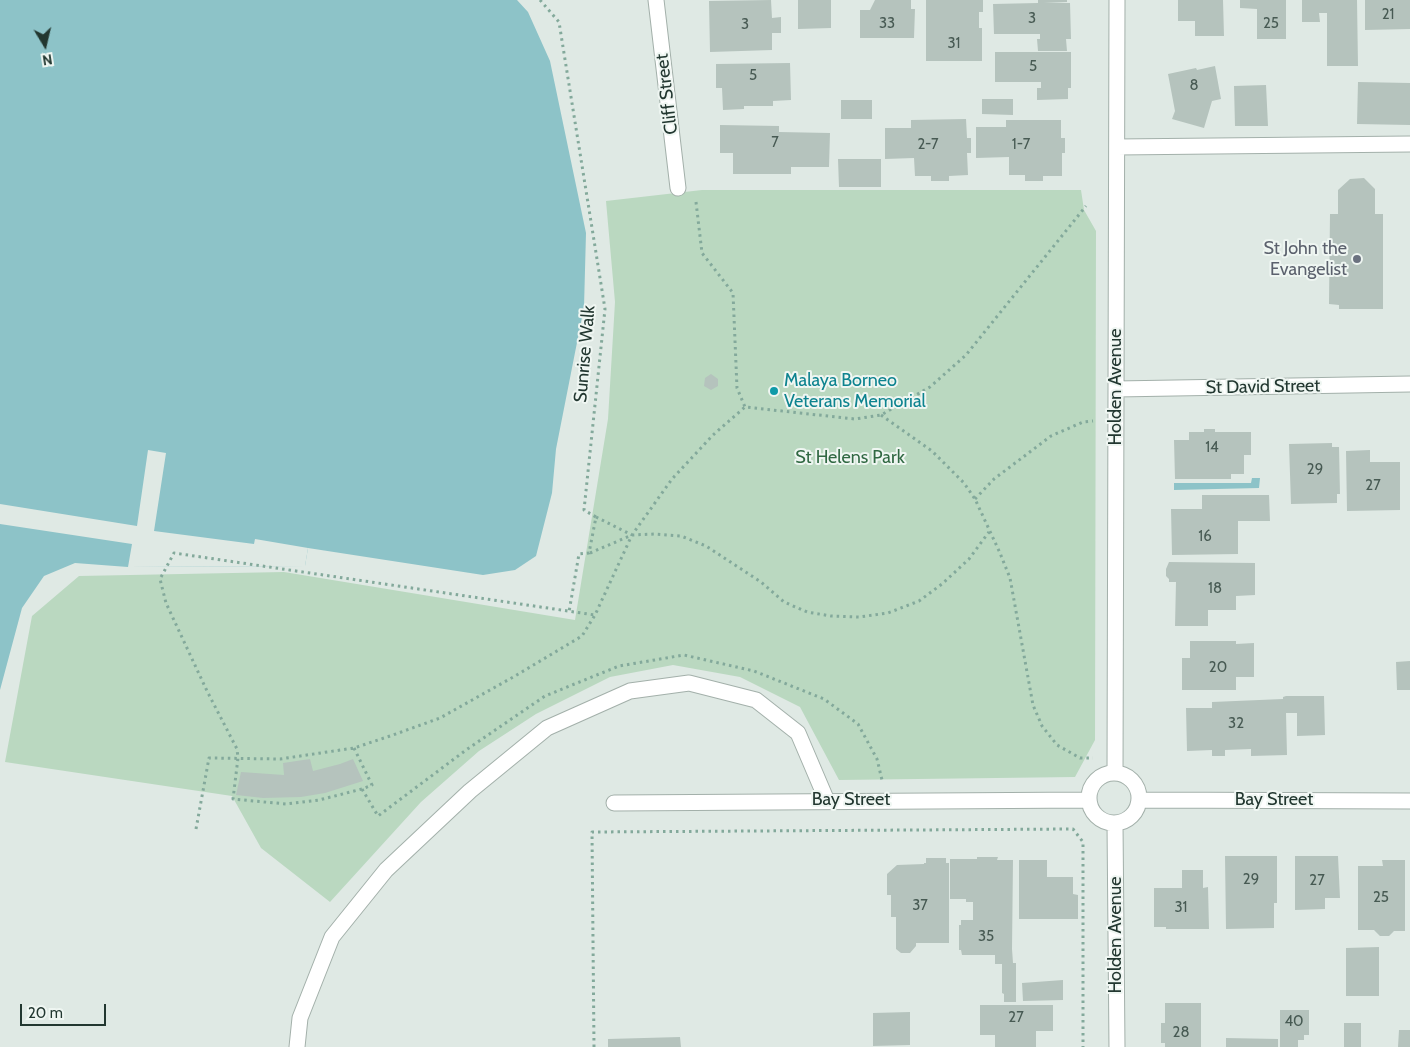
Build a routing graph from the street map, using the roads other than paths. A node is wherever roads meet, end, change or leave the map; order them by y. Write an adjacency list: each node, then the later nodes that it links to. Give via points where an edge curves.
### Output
1 (656, 0): 5 (street, Cliff Street)
2 (1117, 0): 4 (street, Holden Avenue)
3 (1410, 144): 4 (street)
4 (1117, 147): 7 (street, Holden Avenue)
5 (678, 188)
6 (1410, 384): 7 (street, St David Street)
7 (1116, 389): 8 (street, Holden Avenue)
8 (1115, 773): 9 (street, via 1099,778); 10 (street, via 1132,782)
9 (1088, 800): 11 (street, Bay Street); 14 (street, via 1100,820)
10 (1138, 800): 12 (street, Bay Street); 14 (street, via 1132,816)
11 (827, 801): 13 (street, Bay Street); 15 (street, via 798,732 756,700 689,683 630,690 548,728 470,791 386,870 332,937 300,1018)
12 (1410, 801)
13 (614, 803)
14 (1116, 823): 16 (street, Holden Avenue)
15 (297, 1047)
16 (1117, 1047)

